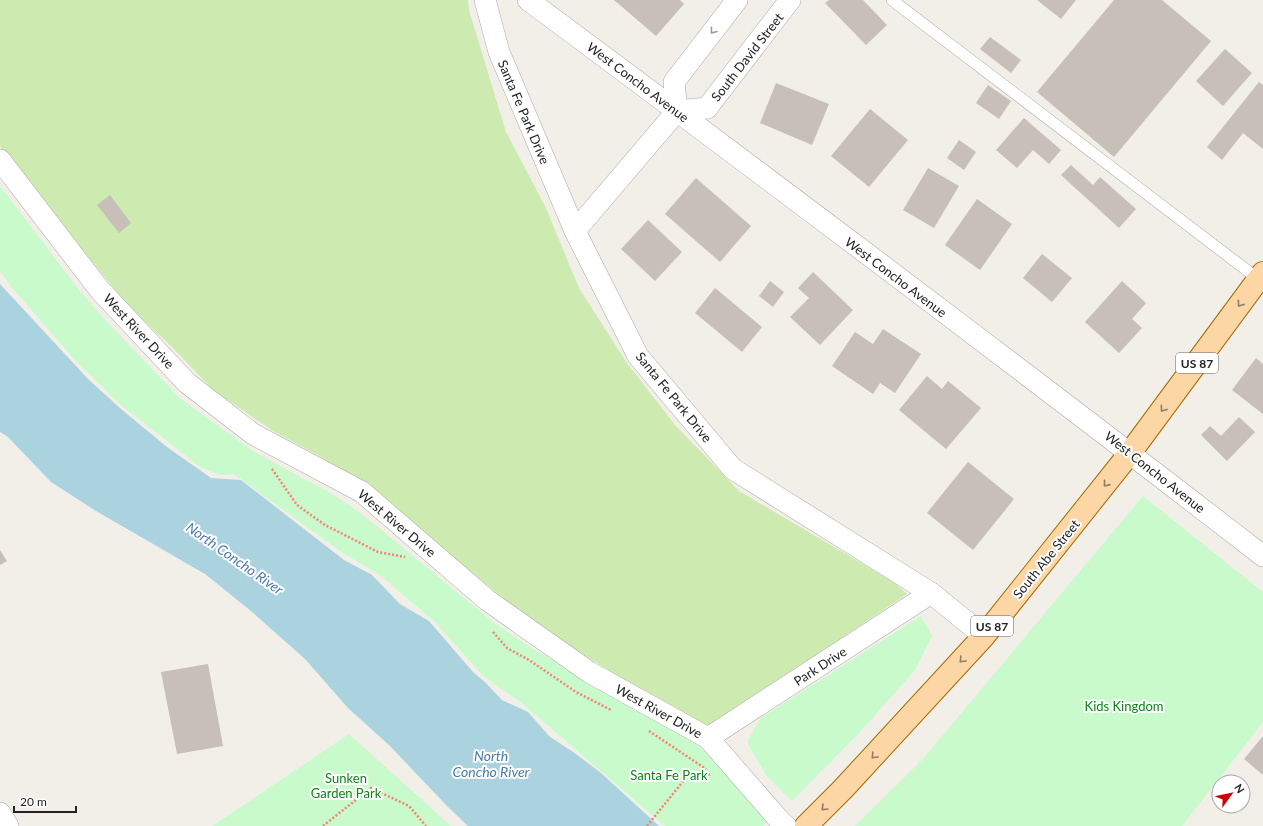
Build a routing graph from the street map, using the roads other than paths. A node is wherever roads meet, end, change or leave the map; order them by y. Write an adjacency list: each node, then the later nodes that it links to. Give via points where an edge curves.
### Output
1 (485, 0): 8 (street, Santa Fe Park Drive, via 498,52)
2 (528, 0): 6 (street, West Concho Avenue)
3 (736, 0): 6 (street, one-way to 6, via 674,82)
4 (790, 0): 6 (street, South David Street, via 707,108)
5 (892, 0): 9 (lane)
6 (677, 111): 8 (street); 10 (street, West Concho Avenue)
7 (0, 160): 14 (street, West River Drive, via 99,289 187,383 253,434 362,492 487,600 589,672)
8 (575, 231): 12 (street, Santa Fe Park Drive, via 638,356 733,469)
9 (1261, 278): 10 (main road, South Abe Street / US 87, one-way to 10)
10 (1130, 453): 11 (street, West Concho Avenue); 13 (main road, South Abe Street / US 87, one-way to 13)
11 (1263, 556)
12 (931, 593): 13 (street, Santa Fe Park Drive); 14 (street, Park Drive)
13 (984, 636): 18 (main road, South Abe Street / US 87, one-way to 18)
14 (708, 738): 17 (street, West River Drive)
15 (0, 813): 16 (street)
16 (8, 826)
17 (786, 826)
18 (806, 826)

